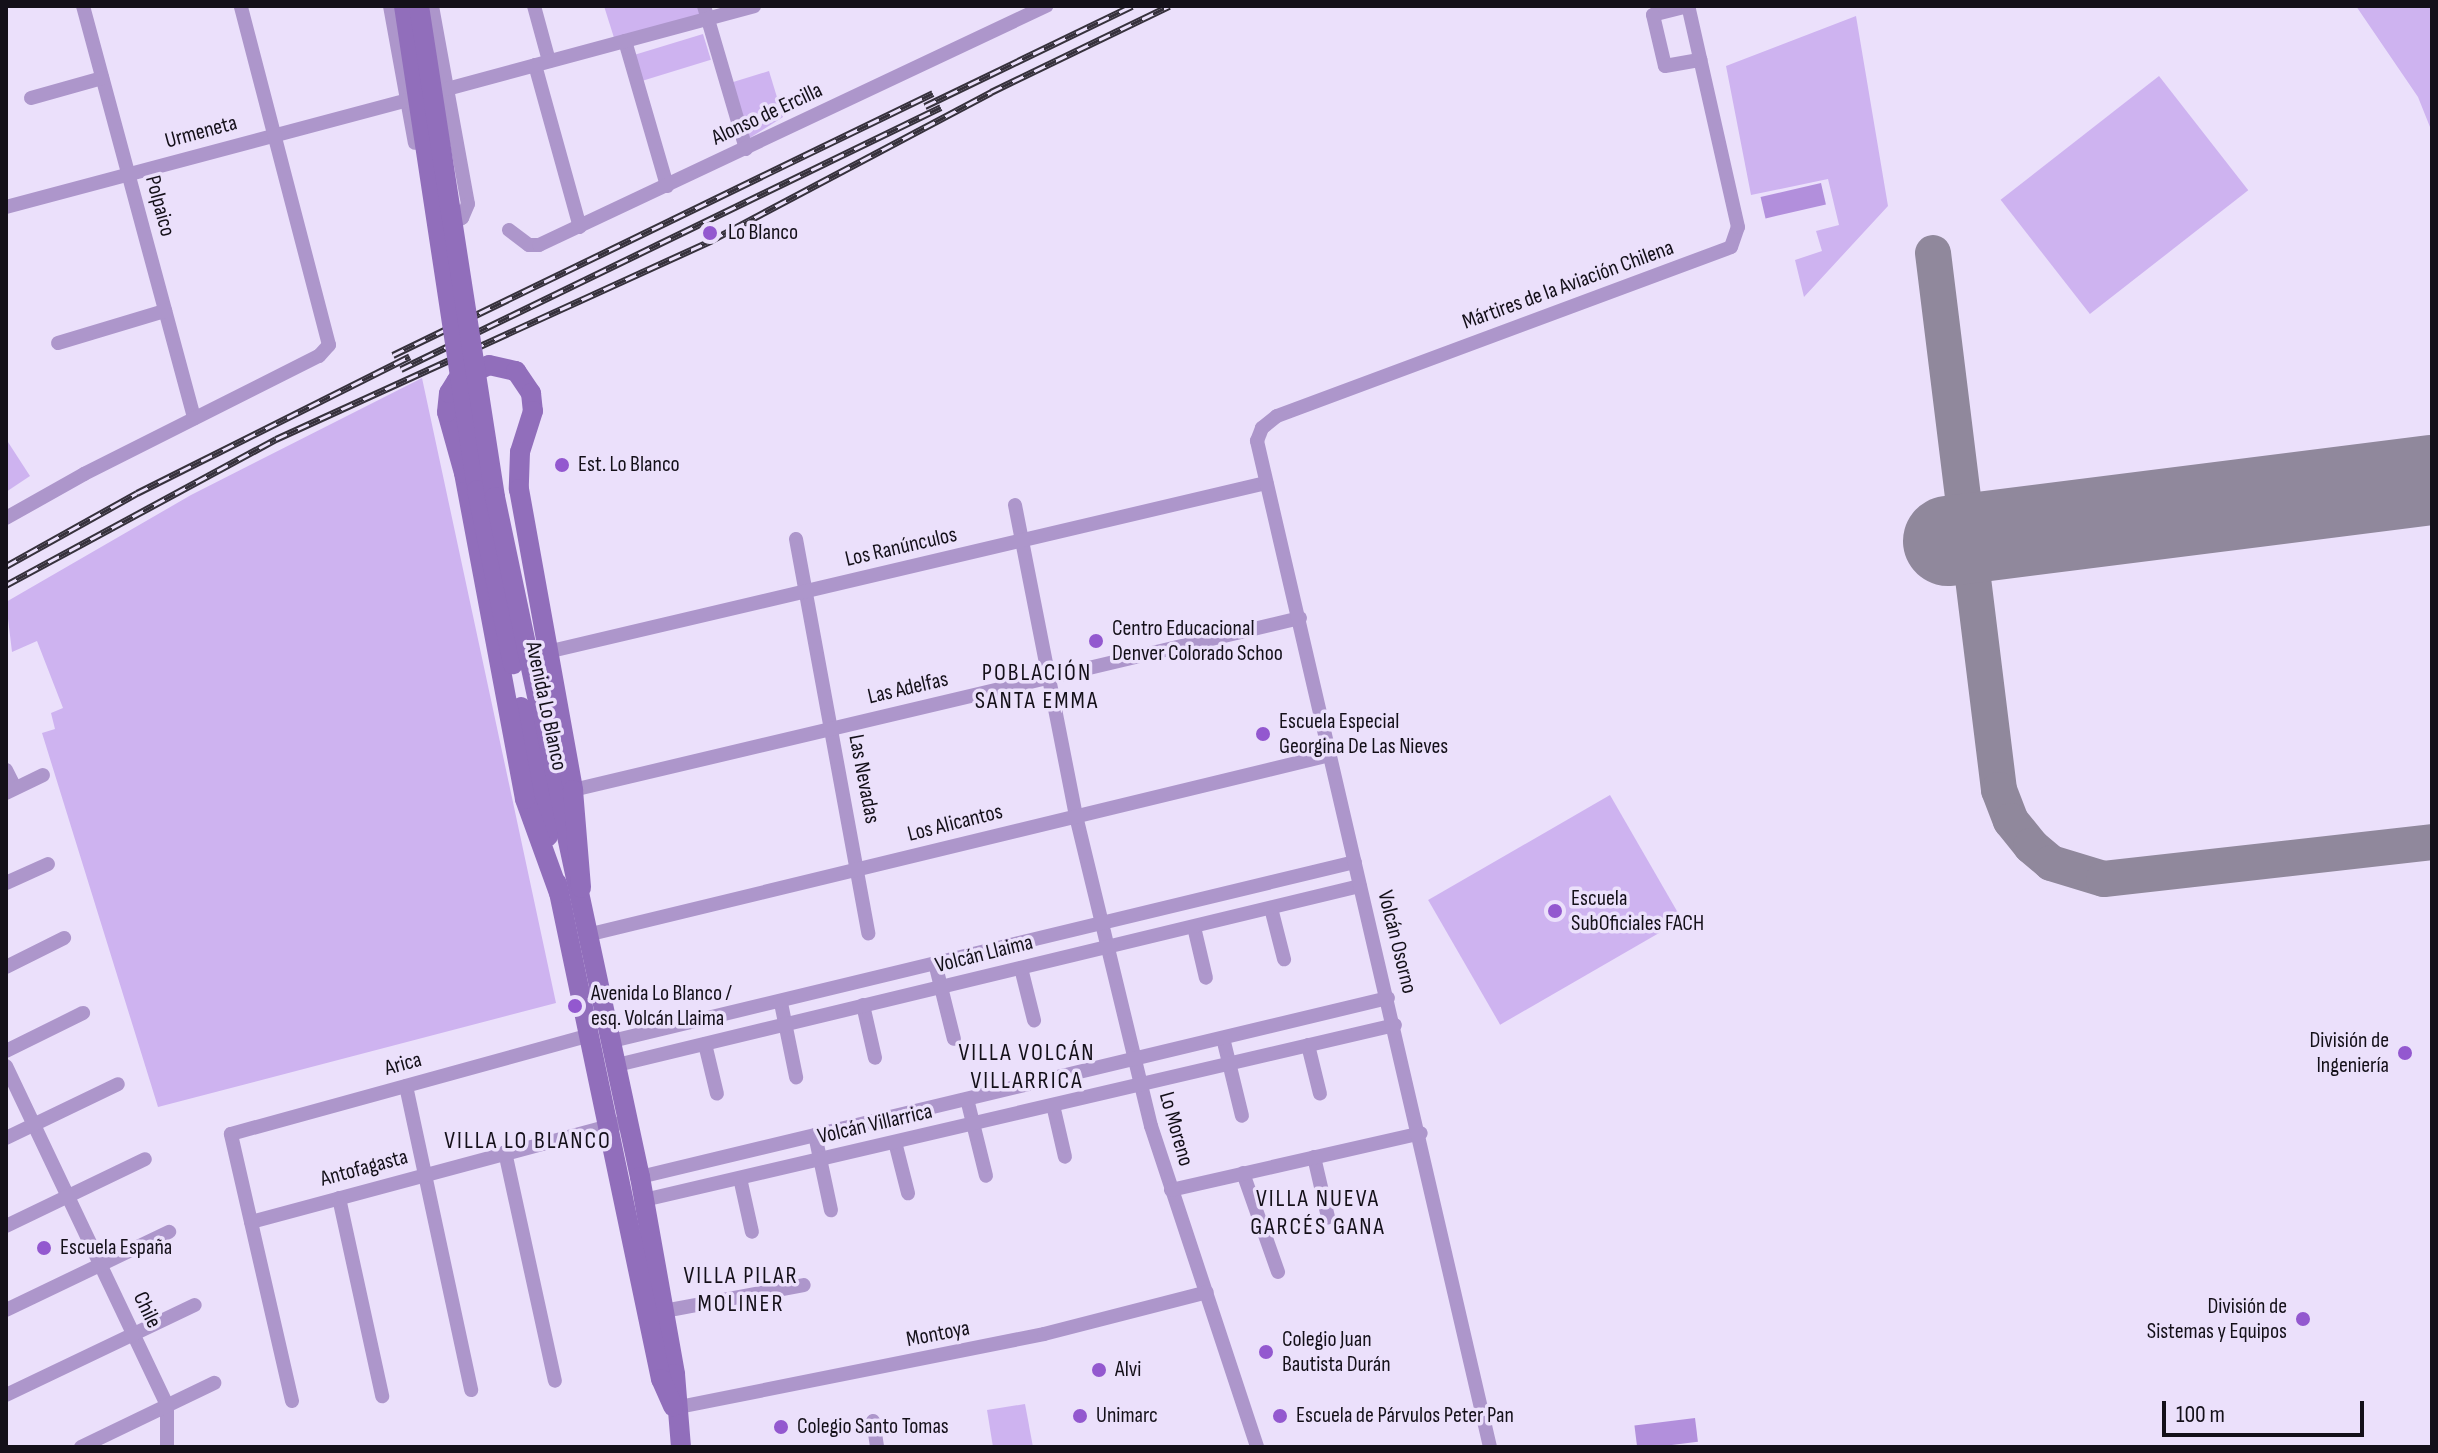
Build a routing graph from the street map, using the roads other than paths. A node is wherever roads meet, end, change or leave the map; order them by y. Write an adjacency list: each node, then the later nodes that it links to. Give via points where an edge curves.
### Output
1 (83, 6): 16 (street, Polpaico)
2 (241, 6): 20 (street)
3 (390, 6): 19 (street)
4 (404, 6): 40 (main road, Avenida Lo Blanco, bridge, via 477,490)
5 (419, 6): 40 (main road, Avenida Lo Blanco, bridge, via 495,497)
6 (432, 6): 17 (street)
7 (534, 6): 15 (street)
8 (754, 6): 11 (street)
9 (1046, 6): 12 (street, Alonso de Ercilla)
10 (1688, 6): 14 (street, Mártires de la Aviación Chilena); 14 (street, Mártires de la Aviación Chilena, via 1653,15 1665,66)
11 (706, 12): 13 (street); 21 (street)
12 (1018, 12): 21 (street, Alonso de Ercilla)
13 (625, 41): 15 (street); 23 (street)
14 (1700, 60): 32 (street, Mártires de la Aviación Chilena, via 1738,227 1731,247 1277,416 1262,428)
15 (542, 63): 17 (street); 26 (street)
16 (102, 78): 18 (street); 22 (street, Polpaico)
17 (447, 89): 25 (street, via 468,204 456,223 442,227)
18 (31, 98)
19 (407, 100): 20 (street, Urmeneta); 25 (street)
20 (275, 135): 22 (street, Urmeneta); 31 (street, via 329,345 319,356)
21 (746, 149): 23 (street, Alonso de Ercilla)
22 (128, 174): 24 (street, Urmeneta); 29 (street, Polpaico)
23 (667, 186): 26 (street, Alonso de Ercilla)
24 (6, 207)
25 (429, 220): 28 (street)
26 (580, 227): 27 (street, Alonso de Ercilla, via 534,247)
27 (509, 230)
28 (439, 268)
29 (165, 311): 30 (street); 31 (street, Polpaico)
30 (58, 343)
31 (194, 418): 35 (street)
32 (1258, 448): 33 (street, Volcán Osorno)
33 (1266, 483): 37 (street, Los Ranúnculos); 39 (street, Volcán Osorno)
34 (1015, 505): 37 (street, Lo Moreno)
35 (6, 518)
36 (796, 539): 38 (street, Las Nevadas)
37 (1023, 541): 38 (street, Los Ranúnculos); 41 (street, Lo Moreno)
38 (806, 592): 40 (street, Los Ranúnculos); 42 (street, Las Nevadas)
39 (1300, 618): 41 (street, Las Adelfas); 43 (street, Volcán Osorno)
40 (530, 658): 46 (main road); 54 (main road, Avenida Lo Blanco); 55 (main road, Avenida Lo Blanco); 55 (main road, via 519,489 520,452 533,411 531,393 516,371 489,365 457,380 447,412 464,473 525,799)
41 (1049, 678): 42 (street, Las Adelfas); 48 (street, Lo Moreno)
42 (832, 729): 46 (street, Las Adelfas); 51 (street, Las Nevadas)
43 (1330, 755): 48 (street, Los Alicantos); 49 (street, Volcán Osorno)
44 (6, 770): 47 (street)
45 (43, 775): 47 (street)
46 (573, 790): 54 (main road)
47 (10, 791)
48 (1076, 816): 51 (street, Los Alicantos); 57 (street, Lo Moreno)
49 (1355, 862): 53 (street, Volcán Osorno); 57 (street, Volcán Llaima)
50 (48, 864): 52 (street)
51 (859, 869): 59 (street, Las Nevadas); 60 (street, Los Alicantos)
52 (6, 883)
53 (1360, 886): 56 (street, Volcán Llaima); 69 (street, Volcán Osorno)
54 (581, 888): 60 (main road, Avenida Lo Blanco)
55 (559, 893): 76 (main road, Avenida Lo Blanco)
56 (1271, 908): 58 (street, Volcán Llaima); 63 (street)
57 (1101, 924): 62 (street, Lo Moreno); 64 (street, Volcán Llaima)
58 (1194, 927): 62 (street, Volcán Llaima); 67 (street)
59 (868, 933)
60 (591, 934): 79 (main road, Avenida Lo Blanco)
61 (64, 938): 65 (street)
62 (1105, 947): 66 (street, Volcán Llaima); 84 (street, Lo Moreno)
63 (1284, 959)
64 (935, 963): 68 (street); 70 (street, Volcán Llaima)
65 (6, 967)
66 (1021, 968): 68 (street, Volcán Llaima); 73 (street)
67 (1206, 978)
68 (941, 987): 71 (street, Volcán Llaima); 78 (street)
69 (1388, 998): 75 (street, Volcán Osorno); 77 (street, Volcán Villarrica)
70 (781, 1003): 74 (street); 79 (street, Volcán Llaima)
71 (863, 1005): 74 (street, Volcán Llaima); 83 (street)
72 (83, 1013): 82 (street)
73 (1034, 1020)
74 (785, 1024): 80 (street, Volcán Llaima); 88 (street)
75 (1395, 1025): 81 (street, Volcán Villarrica); 101 (street, Volcán Osorno)
76 (587, 1036): 91 (street, Arica); 100 (main road, Avenida Lo Blanco)
77 (1223, 1038): 84 (street, Volcán Villarrica); 85 (street)
78 (954, 1039)
79 (612, 1041): 86 (main road, Avenida Lo Blanco)
80 (705, 1044): 86 (street, Volcán Llaima); 92 (street)
81 (1308, 1045): 85 (street, Volcán Villarrica); 93 (street)
82 (6, 1051)
83 (875, 1058)
84 (1135, 1059): 90 (street, Lo Moreno); 94 (street, Volcán Villarrica)
85 (1229, 1064): 90 (street, Volcán Villarrica); 96 (street)
86 (617, 1065): 97 (main road, Avenida Lo Blanco)
87 (6, 1066): 99 (street, Chile)
88 (796, 1077)
89 (118, 1084): 99 (street)
90 (1141, 1084): 95 (street, Volcán Villarrica); 115 (street, Lo Moreno)
91 (406, 1086): 110 (street); 122 (street, Arica, via 231,1134)
92 (717, 1094)
93 (1320, 1094)
94 (967, 1099): 98 (street); 102 (street, Volcán Villarrica)
95 (1053, 1105): 98 (street, Volcán Villarrica); 106 (street)
96 (1242, 1116)
97 (628, 1121): 100 (street, Antofagasta); 112 (main road, Avenida Lo Blanco)
98 (973, 1124): 104 (street, Volcán Villarrica); 111 (street)
99 (33, 1125): 103 (street); 117 (street, Chile)
100 (606, 1125): 105 (street, Antofagasta); 141 (main road, Avenida Lo Blanco, via 661,1379)
101 (1421, 1133): 109 (street); 148 (street, Volcán Osorno)
102 (815, 1135): 108 (street); 112 (street, Volcán Villarrica)
103 (6, 1138)
104 (895, 1142): 108 (street, Volcán Villarrica); 116 (street)
105 (505, 1152): 110 (street, Antofagasta); 134 (street)
106 (1065, 1157)
107 (145, 1159): 117 (street)
108 (820, 1159): 113 (street, Volcán Villarrica); 120 (street)
109 (1315, 1162): 114 (street); 121 (street)
110 (423, 1174): 118 (street, Antofagasta); 136 (street)
111 (986, 1176)
112 (640, 1177): 119 (main road, Avenida Lo Blanco)
113 (740, 1178): 119 (street, Volcán Villarrica); 125 (street)
114 (1244, 1178): 115 (street); 127 (street)
115 (1171, 1190): 129 (street, Lo Moreno)
116 (908, 1193)
117 (67, 1196): 123 (street); 126 (street, Chile)
118 (339, 1198): 122 (street, Antofagasta); 138 (street)
119 (644, 1200): 132 (main road, Avenida Lo Blanco)
120 (831, 1210)
121 (1328, 1217)
122 (251, 1222): 139 (street)
123 (6, 1226)
124 (169, 1232): 126 (street)
125 (752, 1232)
126 (100, 1265): 131 (street); 133 (street, Chile)
127 (1278, 1272)
128 (804, 1285): 132 (street)
129 (1207, 1292): 141 (street, Montoya, via 1044,1334); 147 (street, Lo Moreno)
130 (195, 1305): 133 (street)
131 (6, 1310)
132 (664, 1311): 141 (main road, Avenida Lo Blanco, via 677,1386)
133 (134, 1334): 137 (street); 140 (street, Chile)
134 (555, 1381)
135 (214, 1383): 140 (street)
136 (471, 1390)
137 (6, 1395)
138 (382, 1396)
139 (292, 1401)
140 (167, 1405): 143 (street); 144 (street, Chile)
141 (674, 1408): 145 (main road, Avenida Lo Blanco)
142 (873, 1421): 146 (street)
143 (81, 1447)
144 (167, 1447)
145 (681, 1447)
146 (877, 1447)
147 (1257, 1447)
148 (1490, 1447)

